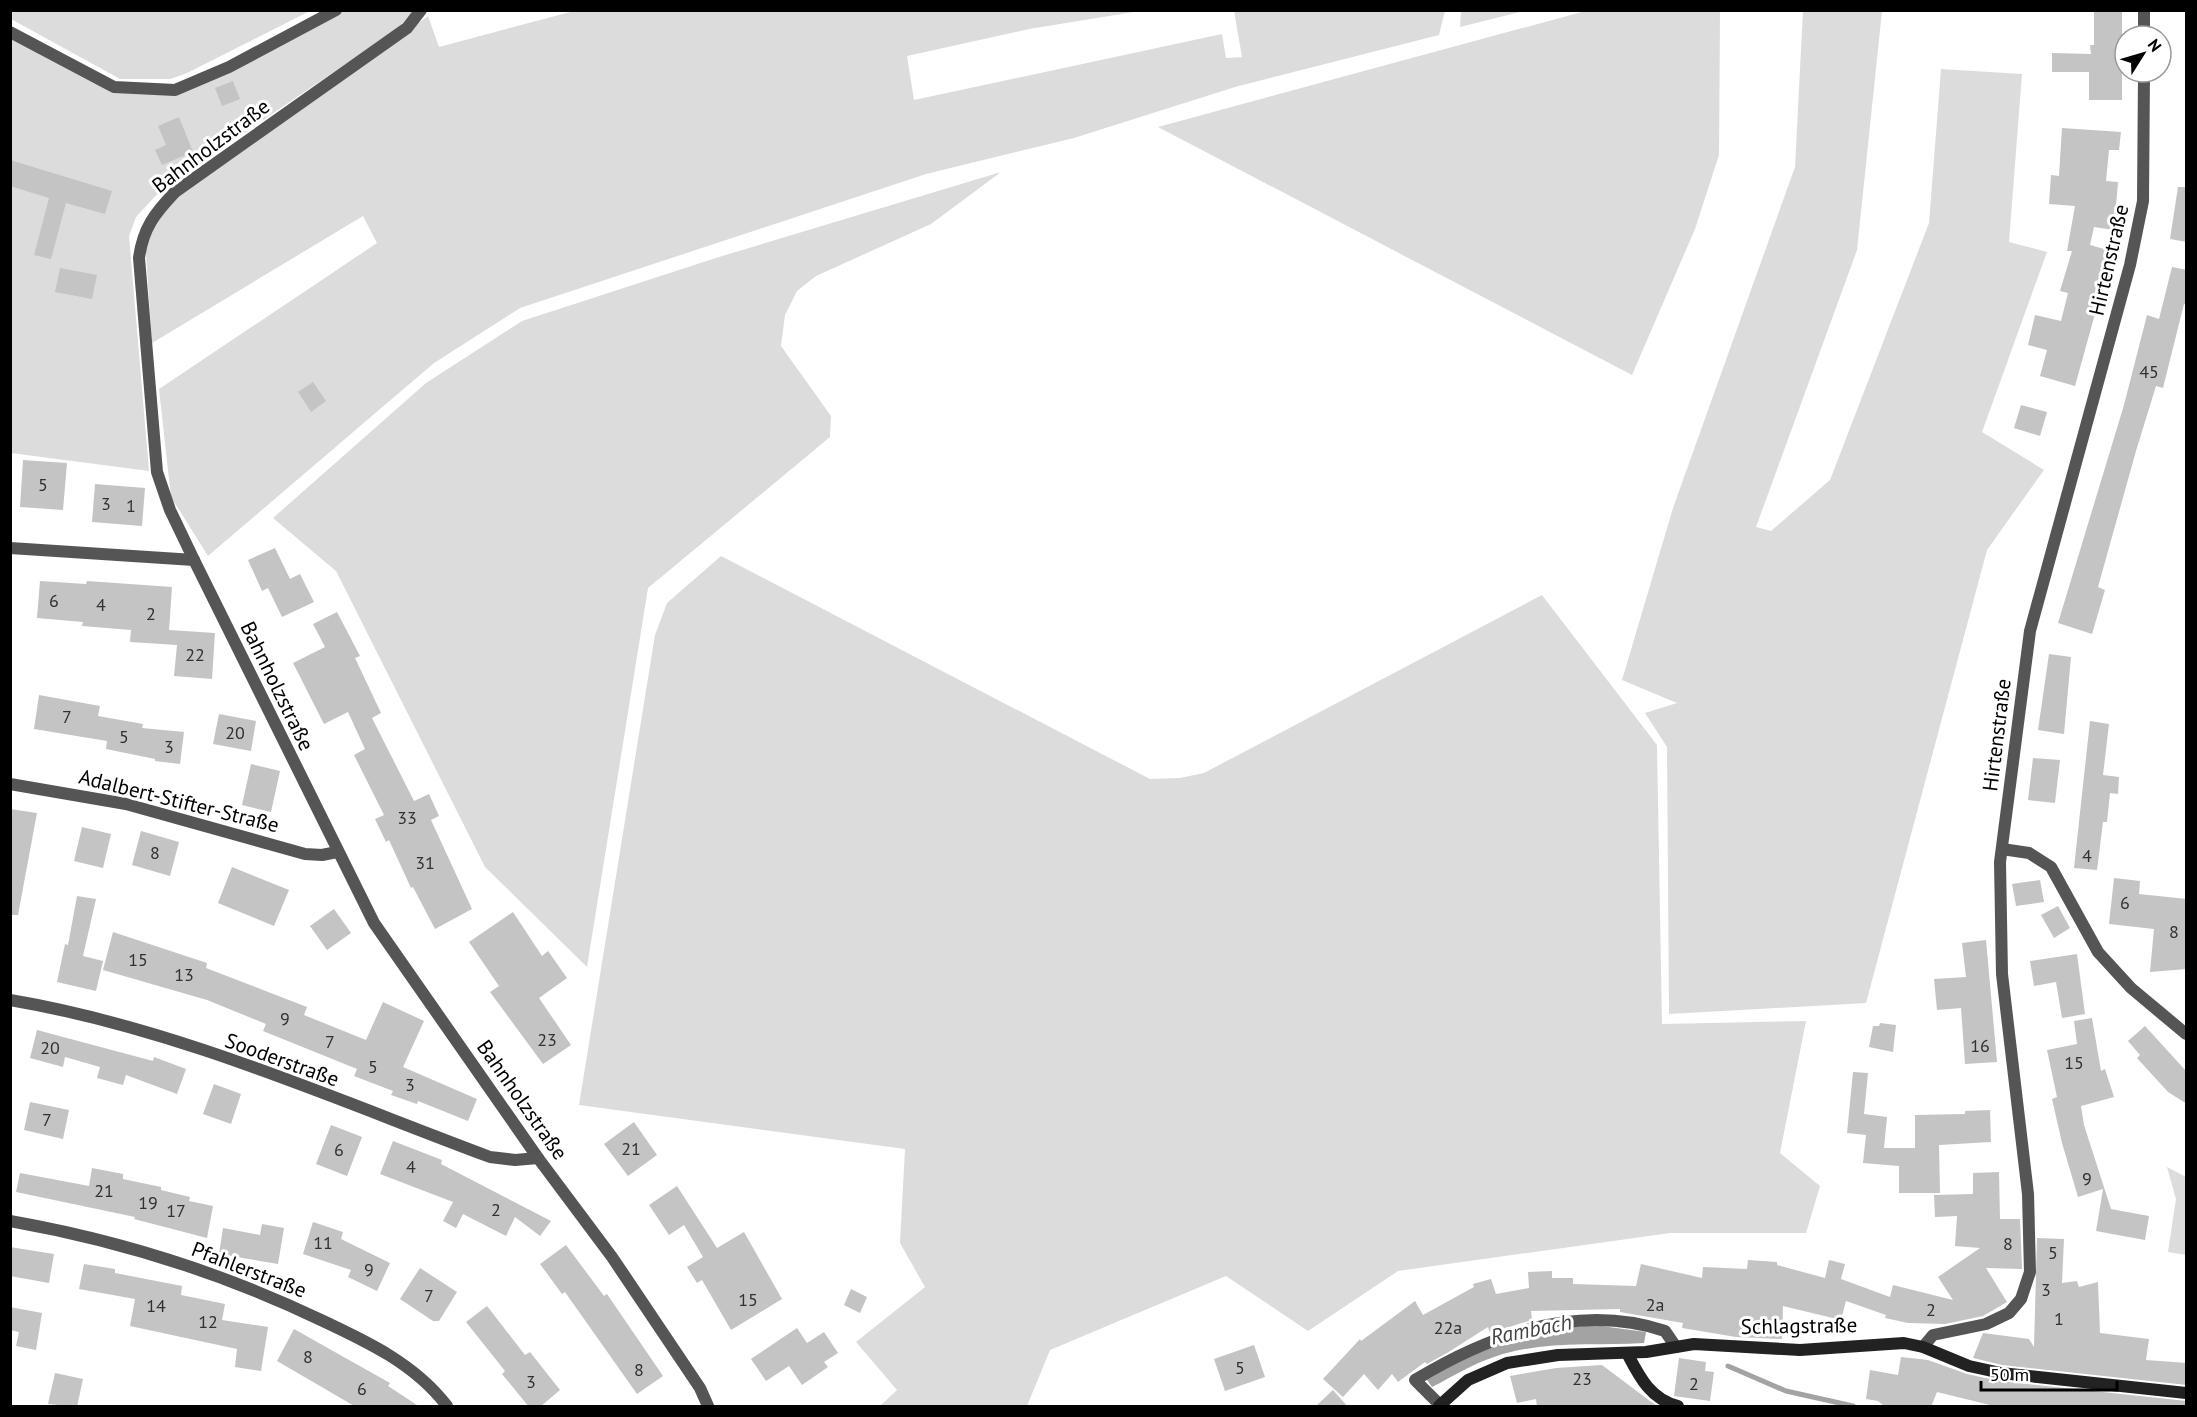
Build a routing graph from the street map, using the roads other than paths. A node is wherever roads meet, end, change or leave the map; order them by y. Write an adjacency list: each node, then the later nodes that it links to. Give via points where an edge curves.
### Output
1 (336, 10): 3 (street, via 229,67 175,90 114,87)
2 (421, 10): 6 (street, Bahnholzstraße, via 407,28 175,192 153,214 141,237 138,258 157,472)
3 (10, 32)
4 (2144, 84): 8 (street, Hirtenstraße, via 2143,201 2127,275 2030,631)
5 (10, 548): 6 (street)
6 (194, 560): 9 (street, Bahnholzstraße)
7 (10, 784): 9 (street, Adalbert-Stifter-Straße, via 126,804 305,854)
8 (2002, 849): 11 (street, via 2030,854 2051,867 2098,952 2132,988); 15 (street, Hirtenstraße, via 1998,879 2002,975 2028,1194 2030,1272 2021,1299 2009,1313 1986,1324 1933,1335)
9 (337, 852): 12 (street, Bahnholzstraße, via 374,923)
10 (10, 1000): 12 (street, Sooderstraße, via 155,1036 490,1157)
11 (2187, 1034)
12 (538, 1158): 21 (street, Bahnholzstraße, via 612,1257 700,1388)
13 (10, 1221): 20 (street, Pfahlerstraße, via 143,1252 215,1275 299,1310 401,1361)
14 (1676, 1347): 15 (main road, Schlagstraße, via 1703,1344 1800,1350 1895,1342); 16 (main road, Schlagstraße); 19 (street, via 1665,1331 1628,1322 1579,1321 1528,1329 1477,1346 1415,1380)
15 (1923, 1347): 17 (main road, Schlagstraße, via 1969,1366 2001,1373)
16 (1627, 1353): 18 (main road, via 1644,1384); 19 (main road, Schlagstraße, via 1558,1355 1507,1363 1468,1380)
17 (2187, 1393)
18 (1671, 1405)
19 (1440, 1406)
20 (447, 1407)
21 (708, 1407)

